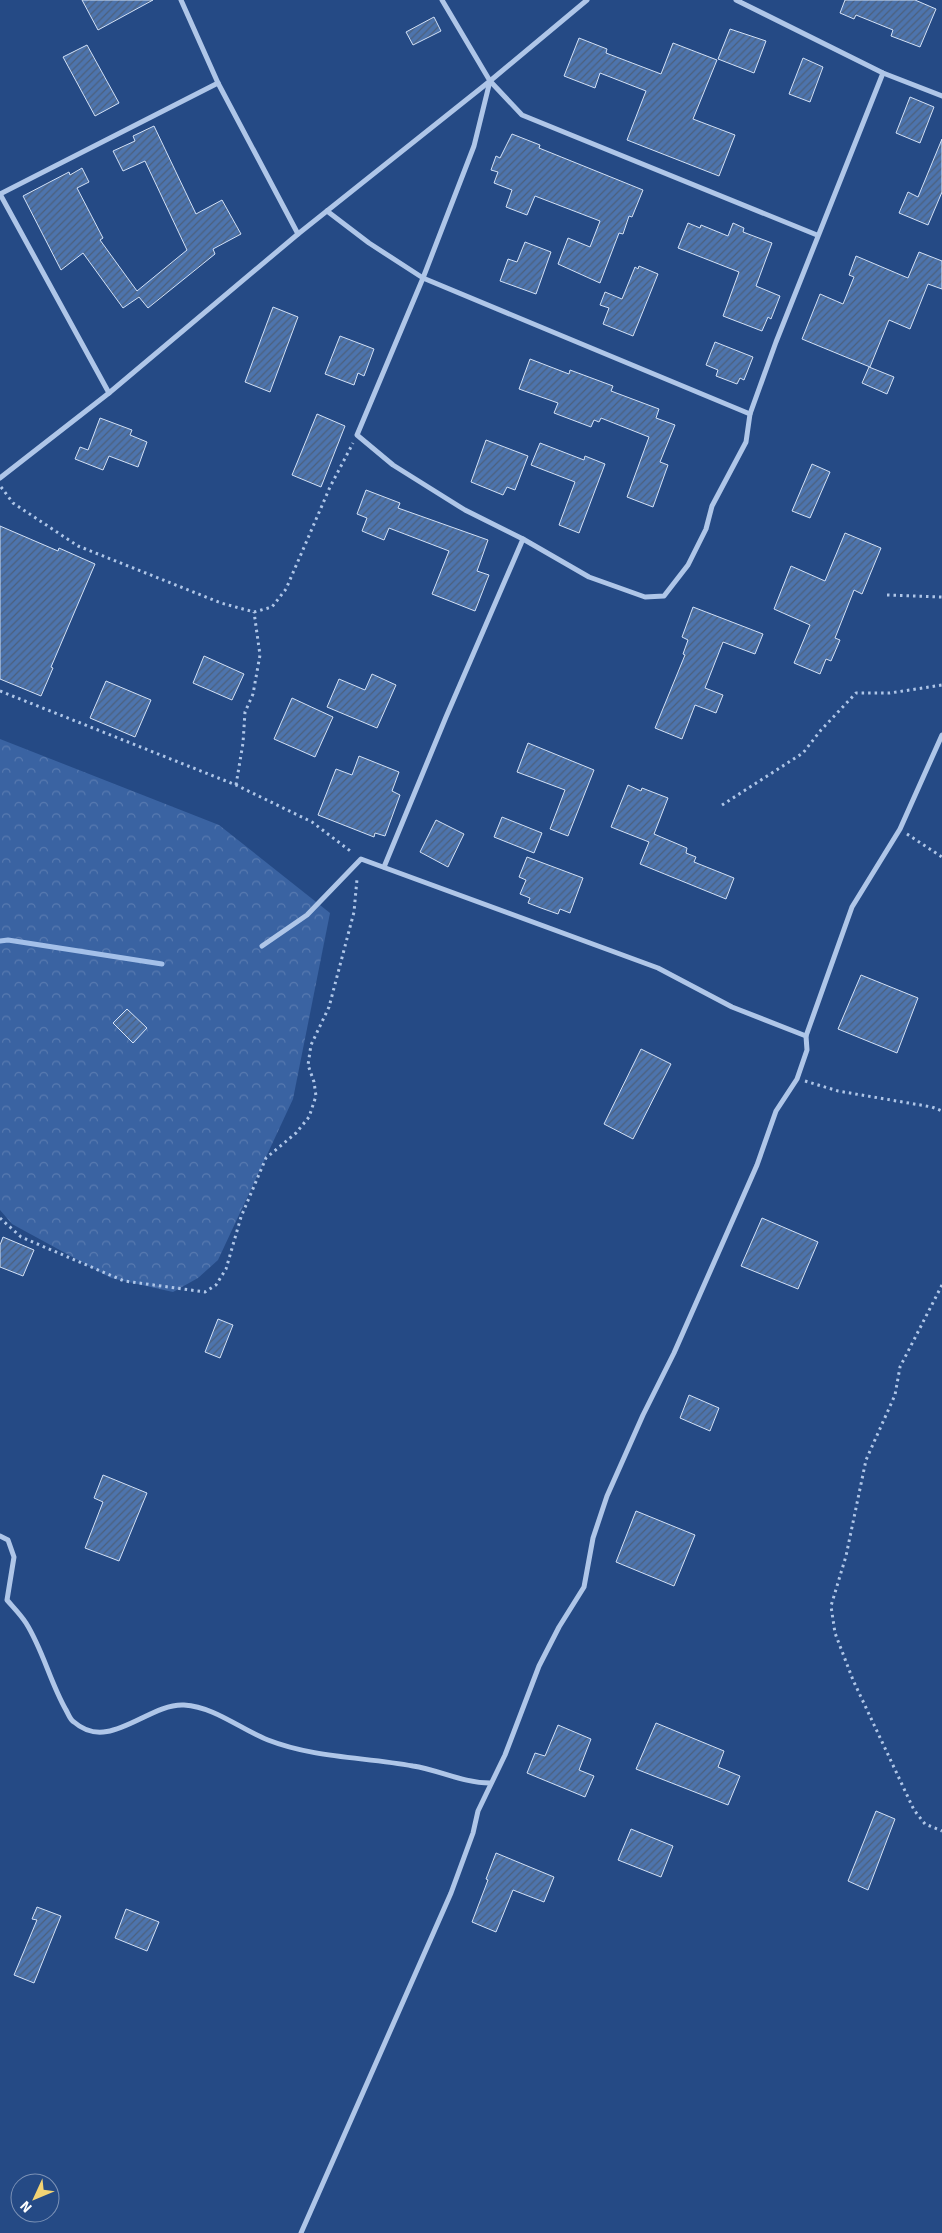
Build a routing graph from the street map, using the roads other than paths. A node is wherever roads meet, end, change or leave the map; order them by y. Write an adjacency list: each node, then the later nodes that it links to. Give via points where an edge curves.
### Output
1 (181, 0): 7 (street)
2 (442, 0): 6 (street)
3 (587, 0): 6 (street)
4 (736, 0): 5 (street)
5 (883, 73): 8 (street); 12 (street)
6 (490, 81): 10 (street); 12 (street, via 522,115); 13 (street, via 474,146)
7 (218, 83): 9 (street); 11 (street)
8 (942, 96)
9 (0, 194): 14 (street)
10 (327, 211): 11 (street); 13 (street)
11 (298, 234): 14 (street)
12 (817, 235): 15 (street)
13 (423, 278): 15 (street); 17 (street, via 357,436 393,465 449,500)
14 (109, 393): 16 (street)
15 (750, 414): 17 (street, via 746,442 712,506 706,529 688,565 664,596 646,597 589,577)
16 (0, 478)
17 (523, 539): 19 (street)
18 (942, 735): 21 (street, via 900,830 852,907)
19 (384, 867): 20 (street, via 361,859 307,915); 21 (street, via 658,968 732,1007)
20 (262, 946)
21 (806, 1036): 23 (street, via 807,1050 797,1079 776,1111 739,1207 607,1496 592,1538 584,1587 539,1666 505,1755)
22 (0, 1536): 23 (street, via 8,1540 14,1556 7,1600 26,1623 73,1722 88,1730 107,1732 164,1708 183,1705 217,1714 267,1740 288,1747 328,1756 414,1766 474,1783)
23 (490, 1783): 24 (street, via 451,1893)
24 (301, 2233)

